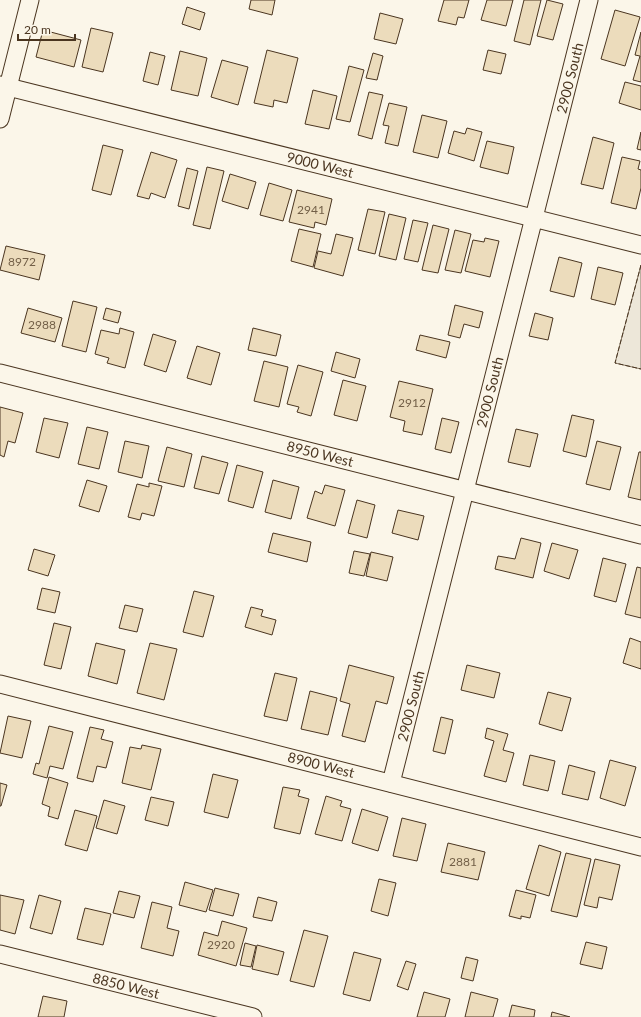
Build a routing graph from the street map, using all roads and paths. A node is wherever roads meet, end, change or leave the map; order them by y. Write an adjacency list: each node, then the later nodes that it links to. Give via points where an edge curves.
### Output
1 (30, 0): 3 (street)
2 (589, 0): 5 (street, 2900 South)
3 (4, 86): 4 (street); 5 (street, 9000 West)
4 (0, 119)
5 (534, 219): 6 (street, 9000 West); 8 (street, 2900 South)
6 (641, 246)
7 (0, 373): 8 (street, 8950 West)
8 (465, 491): 9 (street, 8950 West); 11 (street, 2900 South)
9 (641, 535)
10 (0, 684): 11 (street, 8900 West)
11 (391, 783): 12 (street, 8900 West)
12 (641, 847)
13 (0, 954): 14 (street, 8850 West)
14 (252, 1017)

